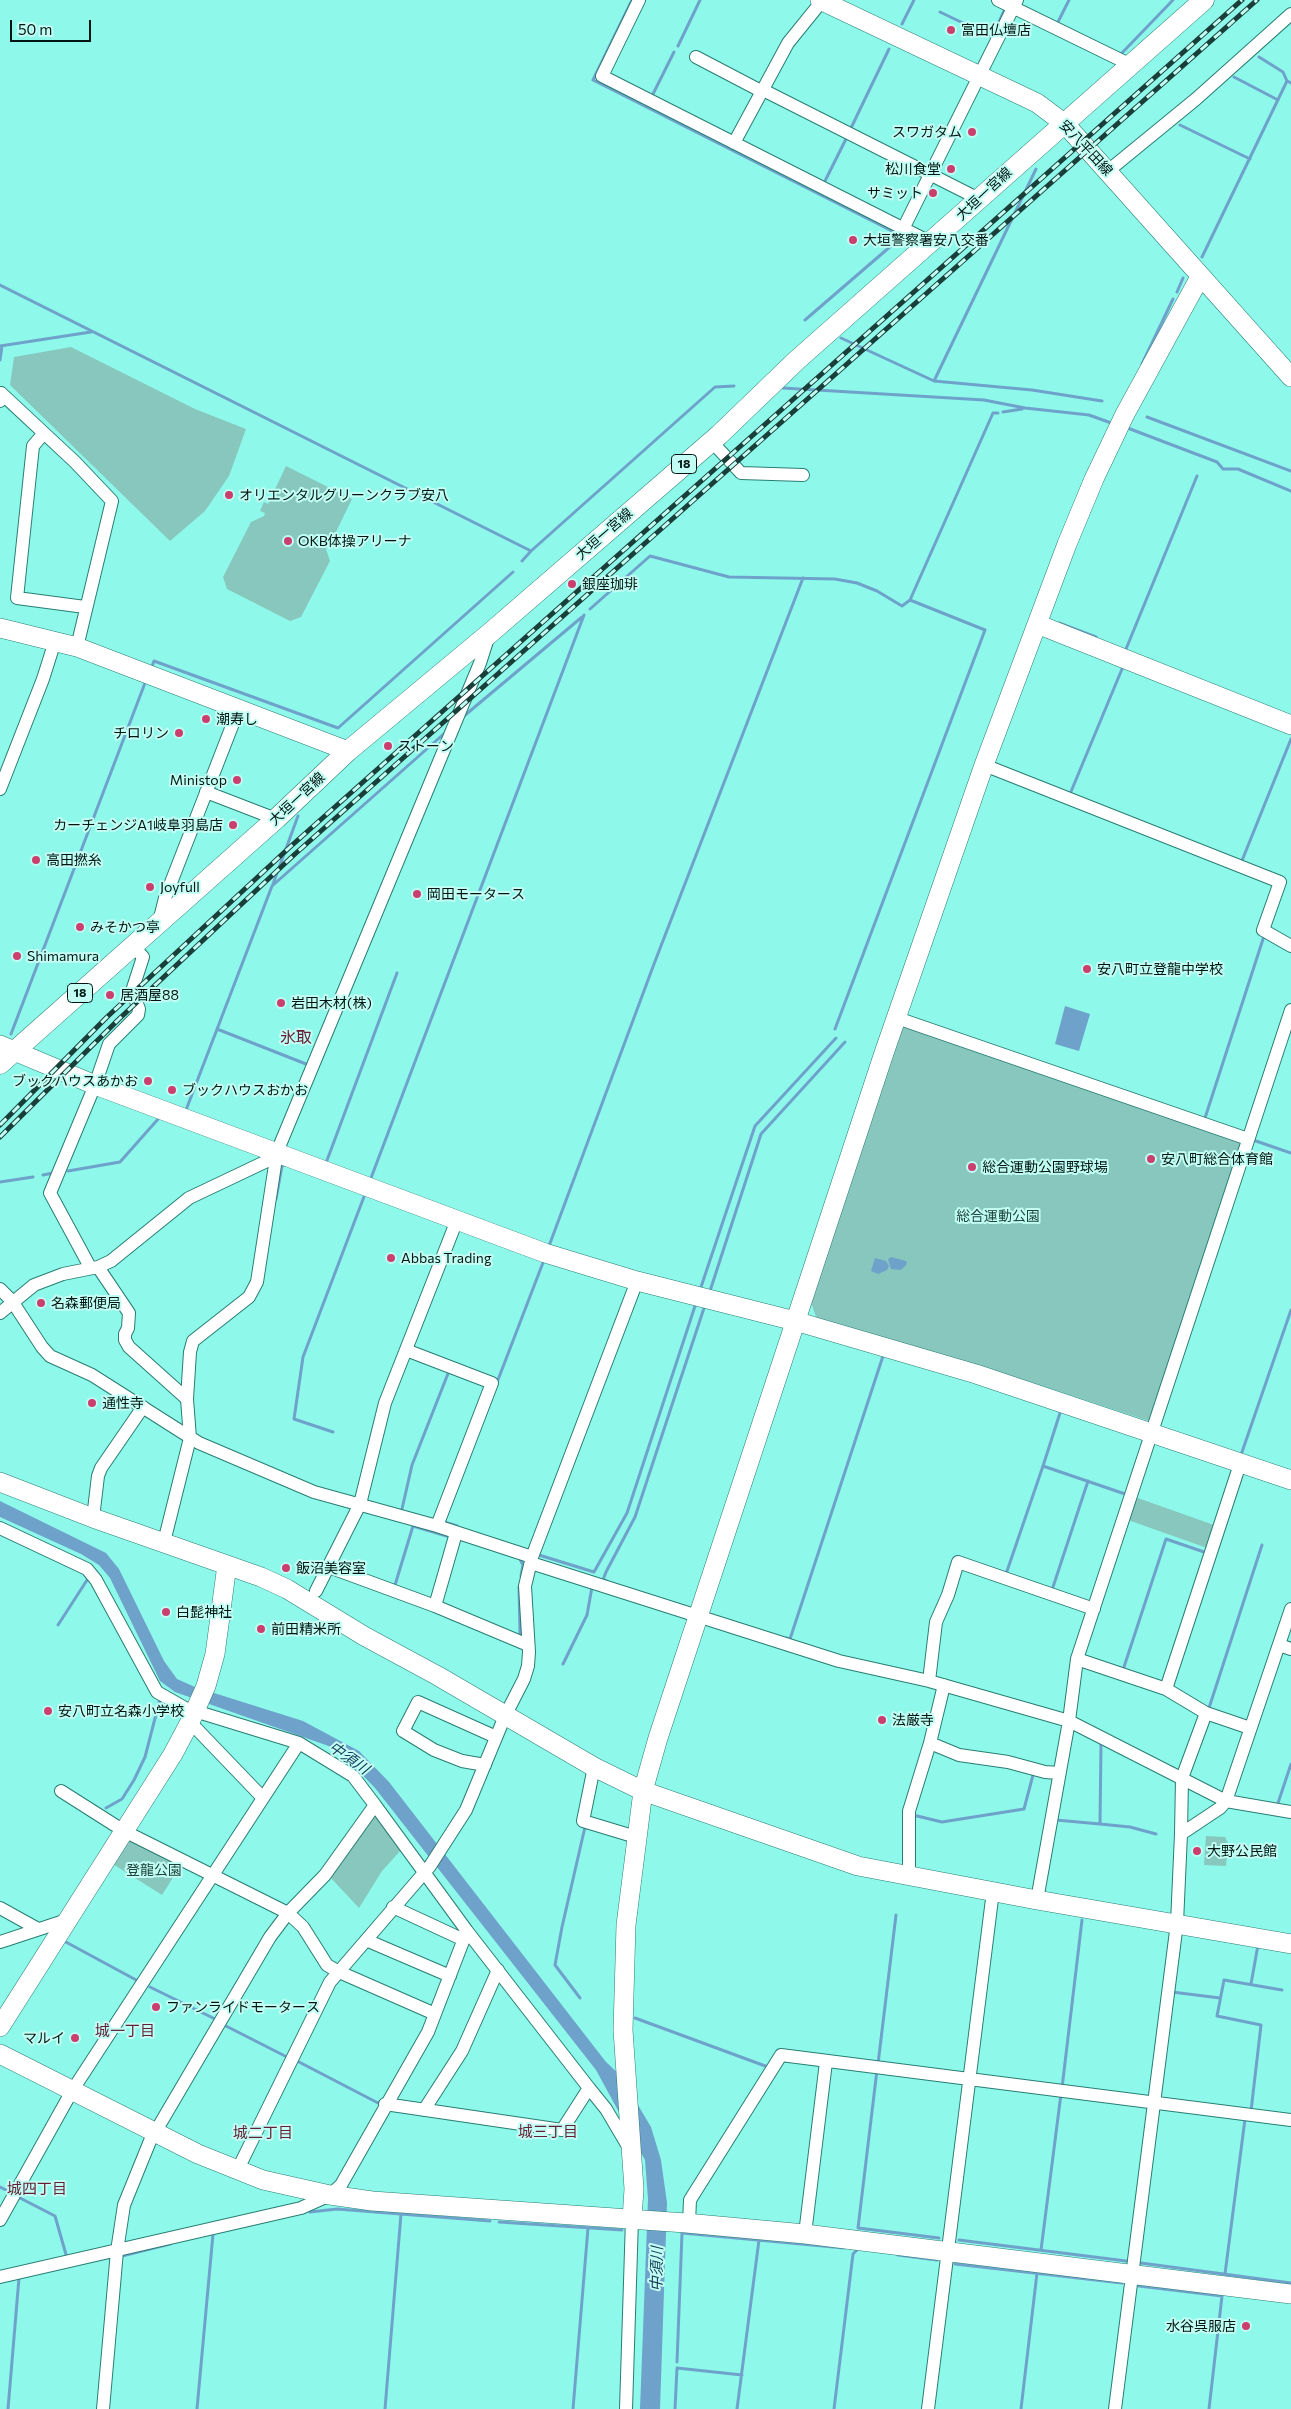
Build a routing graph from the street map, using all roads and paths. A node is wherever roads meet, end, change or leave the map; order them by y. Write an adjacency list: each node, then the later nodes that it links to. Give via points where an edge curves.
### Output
1 (640, 0): 12 (street, via 602,76)
2 (998, 0): 5 (street)
3 (1204, 0): 8 (main road, 大垣一宮線 / 18)
4 (829, 2): 9 (street, 安八平田線); 10 (street, via 788,43)
5 (1015, 4): 8 (street); 9 (street)
6 (1291, 14): 13 (street, via 1196,99)
7 (696, 57): 10 (street)
8 (1131, 65): 11 (main road, 大垣一宮線 / 18)
9 (978, 76): 11 (street, 安八平田線, via 1036,103); 14 (street)
10 (762, 90): 12 (street); 14 (street)
11 (1065, 124): 13 (street, 安八平田線); 15 (main road, 大垣一宮線 / 18)
12 (734, 142): 16 (street)
13 (1108, 171): 18 (street, 安八平田線)
14 (929, 173): 15 (street); 16 (street)
15 (979, 199): 17 (main road, 大垣一宮線 / 18)
16 (904, 227): 17 (street)
17 (932, 243): 22 (main road, 大垣一宮線 / 18)
18 (1200, 277): 19 (street, 安八平田線); 25 (street, via 1114,437 1070,536)
19 (1291, 378)
20 (0, 401): 21 (street, via 1,393)
21 (44, 433): 24 (street, via 112,501); 24 (street, via 33,446 17,598)
22 (711, 441): 23 (street, via 741,473); 27 (main road, 大垣一宮線 / 18)
23 (803, 475)
24 (86, 607): 29 (street)
25 (1037, 624): 31 (street); 33 (street)
26 (0, 628): 28 (street)
27 (490, 633): 32 (main road, 大垣一宮線 / 18); 46 (street, via 462,708)
28 (56, 641): 29 (street); 34 (street)
29 (77, 647): 30 (street)
30 (239, 708): 32 (street); 35 (street)
31 (1291, 724)
32 (348, 751): 36 (main road, 大垣一宮線 / 18)
33 (984, 765): 39 (street, via 1280,882 1263,930); 41 (street)
34 (0, 789)
35 (206, 792): 36 (street); 37 (street, via 165,898)
36 (276, 819): 37 (main road, 大垣一宮線 / 18)
37 (159, 922): 38 (main road, 大垣一宮線 / 18)
38 (133, 946): 42 (main road, 大垣一宮線 / 18); 44 (street, via 144,957 132,992 138,1015 109,1044)
39 (1291, 946)
40 (1291, 1010): 45 (street)
41 (897, 1018): 45 (street); 53 (street)
42 (8, 1048): 43 (main road, 大垣一宮線 / 18); 44 (street)
43 (0, 1064)
44 (95, 1084): 46 (street); 48 (street, via 50,1194)
45 (1248, 1139): 57 (street)
46 (277, 1152): 47 (street); 48 (street, via 261,1164 189,1198 111,1261); 55 (street, via 257,1282 249,1297 193,1341)
47 (457, 1220): 49 (street, via 545,1253); 54 (street)
48 (94, 1267): 51 (street, via 34,1285); 55 (street, via 129,1313 128,1328 124,1334 129,1347)
49 (637, 1281): 53 (street); 68 (street)
50 (0, 1289): 51 (street)
51 (12, 1301): 52 (street); 56 (street, via 50,1356 92,1376)
52 (0, 1313)
53 (794, 1321): 57 (street, via 976,1374); 77 (street)
54 (406, 1350): 62 (street, via 385,1403); 64 (street, via 492,1383)
55 (187, 1399): 58 (street)
56 (143, 1407): 58 (street); 63 (street, via 101,1468)
57 (1152, 1433): 59 (street); 74 (street)
58 (190, 1438): 62 (street, via 314,1492); 67 (street)
59 (1240, 1464): 60 (street); 83 (street)
60 (1291, 1480)
61 (0, 1482): 63 (street)
62 (360, 1504): 64 (street); 70 (street)
63 (93, 1518): 67 (street)
64 (437, 1526): 66 (street)
65 (0, 1528): 84 (street, via 87,1569 157,1692)
66 (456, 1533): 68 (street); 73 (street)
67 (164, 1542): 69 (street)
68 (531, 1560): 77 (street); 78 (street, via 525,1586)
69 (227, 1565): 71 (street); 84 (street, via 215,1654)
70 (329, 1568): 72 (street); 73 (street)
71 (287, 1589): 72 (street); 76 (street)
72 (316, 1591): 76 (street)
73 (435, 1606): 78 (street)
74 (1094, 1609): 80 (street); 81 (street, via 958,1562 936,1622)
75 (1291, 1609): 79 (street)
76 (326, 1612): 86 (street)
77 (698, 1616): 81 (street, via 839,1661); 97 (street)
78 (528, 1645): 86 (street, via 524,1679)
79 (1285, 1647): 88 (street)
80 (1077, 1659): 83 (street); 87 (street)
81 (928, 1681): 82 (street)
82 (944, 1685): 87 (street); 91 (street)
83 (1166, 1689): 85 (street)
84 (194, 1712): 90 (street); 98 (street); 102 (street, via 173,1754)
85 (1206, 1713): 88 (street); 95 (street)
86 (505, 1716): 89 (street); 93 (street)
87 (1069, 1721): 94 (street); 95 (street)
88 (1250, 1728): 99 (street)
89 (496, 1737): 92 (street); 92 (street, via 418,1702 403,1731 434,1750 462,1761)
90 (299, 1743): 98 (street); 100 (street, via 354,1776)
91 (930, 1743): 94 (street, via 960,1755); 106 (street, via 909,1810)
92 (485, 1765): 105 (street, via 466,1810)
93 (594, 1767): 97 (street); 104 (street, via 583,1821)
94 (1059, 1773): 109 (street)
95 (1182, 1778): 99 (street); 103 (street)
96 (61, 1792): 102 (street)
97 (642, 1792): 104 (street); 106 (street, via 831,1858)
98 (263, 1798): 107 (street)
99 (1226, 1801): 101 (street); 103 (street)
100 (374, 1805): 105 (street); 112 (street, via 325,1875)
101 (1291, 1812)
102 (124, 1831): 107 (street); 113 (street)
103 (1181, 1834): 114 (street)
104 (636, 1837): 132 (street, via 626,1925 623,2030)
105 (427, 1869): 110 (street); 116 (street)
106 (908, 1875): 108 (street)
107 (213, 1876): 112 (street); 129 (street)
108 (993, 1891): 109 (street); 127 (street)
109 (1037, 1900): 114 (street)
110 (393, 1907): 116 (street); 117 (street)
111 (0, 1908): 115 (street)
112 (288, 1913): 121 (street, via 303,1927 327,1964); 136 (street, via 270,1937)
113 (68, 1920): 115 (street); 124 (street)
114 (1177, 1923): 119 (street); 131 (street)
115 (38, 1929): 118 (street)
116 (465, 1935): 120 (street); 122 (street)
117 (366, 1940): 121 (street); 122 (street)
118 (0, 1942)
119 (1291, 1944)
120 (498, 1970): 128 (street); 134 (street, via 462,2051)
121 (337, 1971): 123 (street); 138 (street)
122 (450, 1976): 123 (street)
123 (435, 2014): 130 (street, via 428,2032)
124 (0, 2027)
125 (0, 2054): 129 (street)
126 (826, 2062): 127 (street); 142 (street, via 781,2055 690,2200); 143 (street)
127 (969, 2080): 131 (street); 145 (street)
128 (589, 2088): 133 (street); 134 (street, via 562,2130)
129 (72, 2091): 136 (street); 140 (street)
130 (385, 2104): 134 (street); 139 (street, via 341,2185)
131 (1153, 2104): 135 (street); 146 (street)
132 (628, 2107): 133 (street); 137 (street)
133 (606, 2109): 137 (street)
134 (424, 2110)
135 (1291, 2120)
136 (154, 2132): 138 (street); 144 (street, via 124,2205)
137 (631, 2152): 141 (street)
138 (237, 2171): 139 (street, via 296,2189)
139 (330, 2195): 141 (street, via 372,2202); 144 (street, via 300,2208)
140 (0, 2220)
141 (638, 2220): 142 (street); 150 (street)
142 (689, 2223): 143 (street)
143 (805, 2234): 145 (street)
144 (117, 2251): 147 (street); 149 (street)
145 (948, 2252): 146 (street); 151 (street)
146 (1132, 2275): 148 (street); 152 (street)
147 (0, 2277)
148 (1291, 2294)
149 (103, 2409)
150 (626, 2409)
151 (928, 2409)
152 (1116, 2409)

